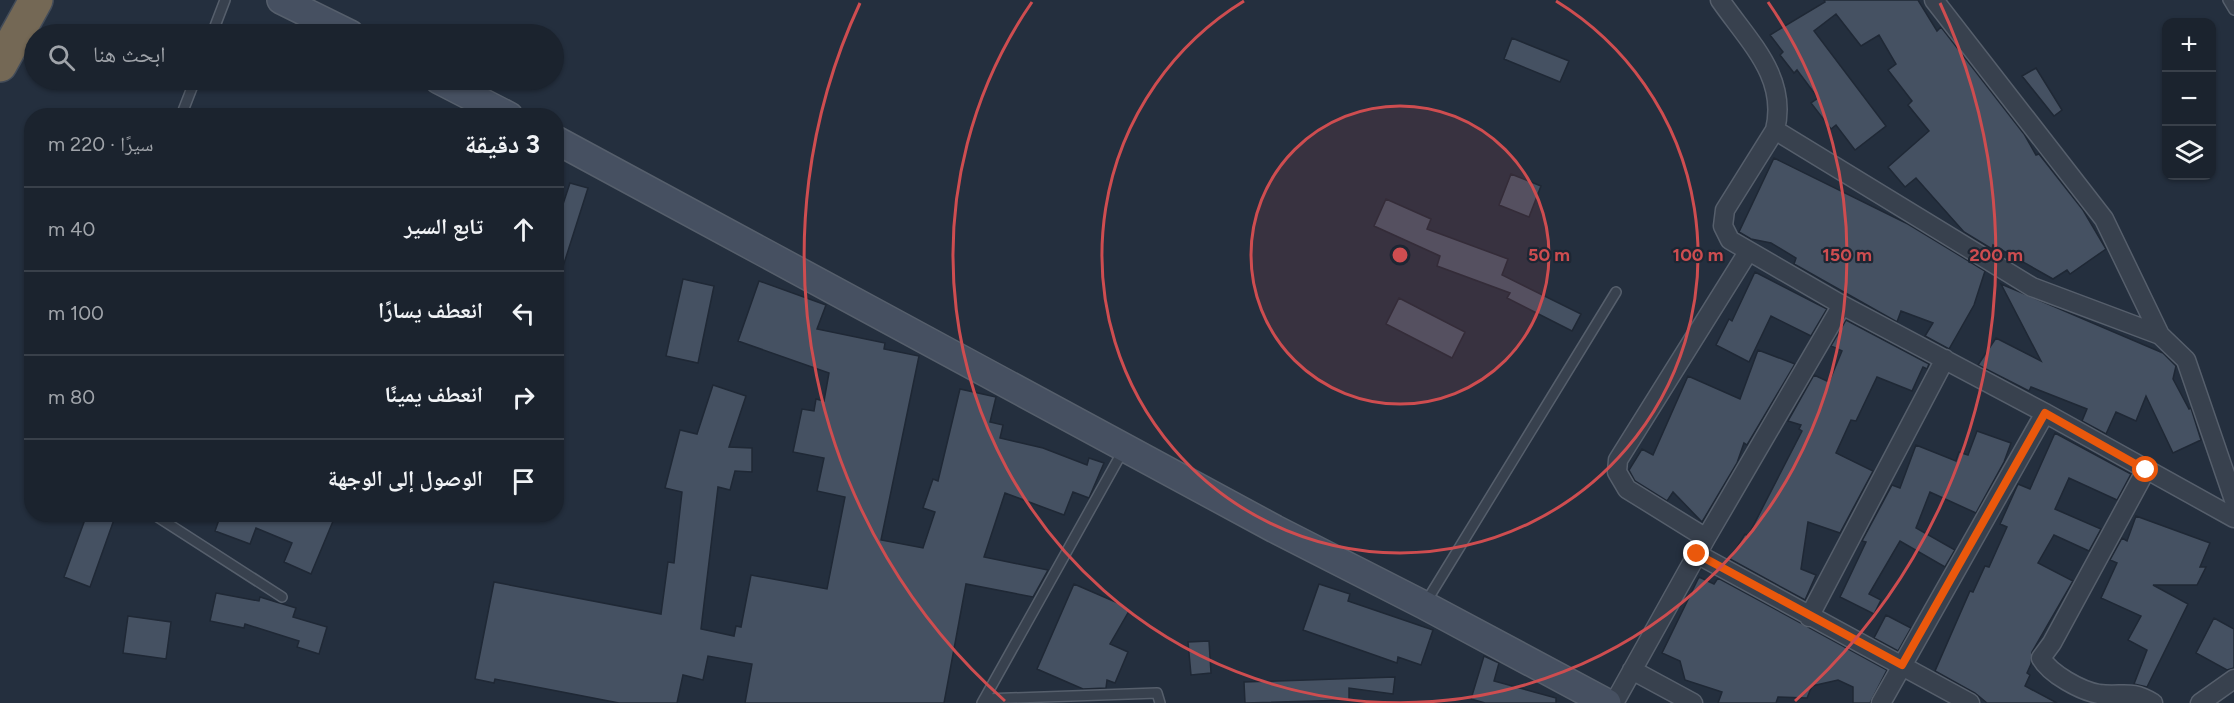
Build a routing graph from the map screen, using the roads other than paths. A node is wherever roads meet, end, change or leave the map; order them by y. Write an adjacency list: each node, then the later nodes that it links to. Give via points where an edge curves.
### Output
1 (36, 0): 10 (highway)
2 (225, 0): 8 (lane)
3 (1720, 0): 15 (street, via 1777,88 1780,110)
4 (1934, 0): 20 (street, via 2104,219)
5 (2228, 0): 7 (lane)
6 (297, 3): 9 (main road)
7 (2234, 10)
8 (216, 24)
9 (333, 24)
10 (0, 65)
11 (191, 90): 13 (lane)
12 (458, 90): 14 (main road)
13 (184, 108)
14 (493, 108)
15 (1775, 130): 17 (street, via 1723,218 1725,233); 20 (street, via 2032,287)
16 (564, 144): 23 (main road)
17 (1749, 252): 19 (street); 28 (street, via 1618,460 1617,472 1627,489)
18 (1616, 292): 31 (lane)
19 (1842, 305): 21 (street); 28 (street)
20 (2160, 335): 25 (street, via 2186,360)
21 (1945, 359): 22 (street); 32 (street)
22 (2045, 413): 24 (street); 33 (street)
23 (1125, 447): 31 (main road); 37 (lane)
24 (2146, 470): 26 (street); 43 (street, via 2041,658 2052,671 2087,690 2099,694 2133,693)
25 (2234, 500)
26 (2234, 518)
27 (165, 522): 30 (lane)
28 (1706, 538): 29 (street)
29 (1697, 554): 32 (street); 34 (street)
30 (282, 597)
31 (1424, 605): 36 (main road)
32 (1809, 617): 33 (street)
33 (1902, 665): 41 (street); 42 (street)
34 (1632, 670): 39 (street); 40 (street)
35 (2234, 679): 44 (street)
36 (1591, 699)
37 (983, 701): 38 (lane, via 1158,693)
38 (1160, 703)
39 (1614, 703)
40 (1693, 703)
41 (1881, 703)
42 (1970, 703)
43 (2153, 703)
44 (2200, 703)

